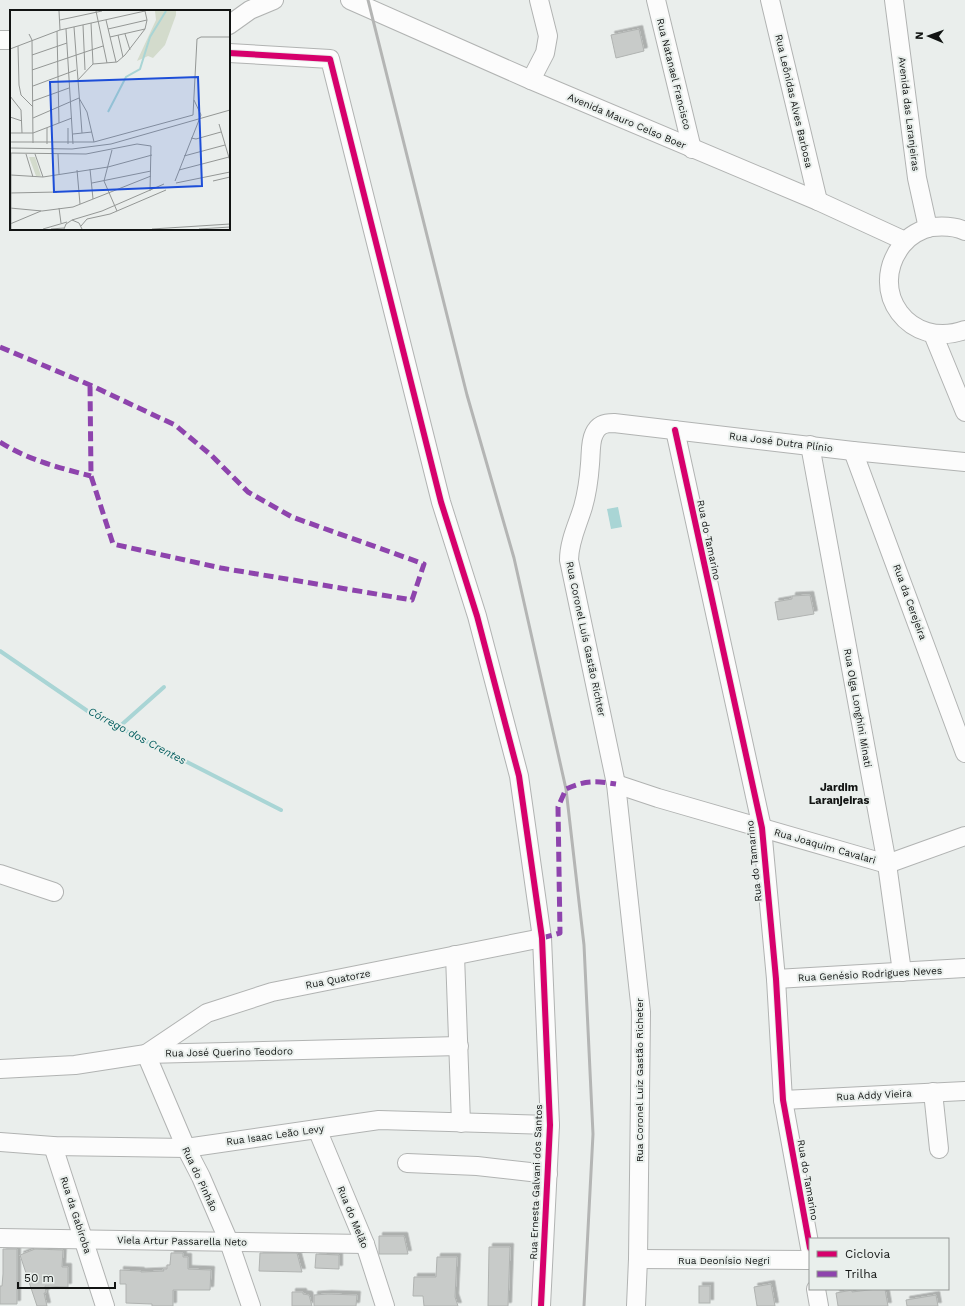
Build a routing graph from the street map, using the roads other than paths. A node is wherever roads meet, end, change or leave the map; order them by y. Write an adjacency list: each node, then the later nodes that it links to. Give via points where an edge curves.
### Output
1 (274, 0): 7 (street, via 250,10)
2 (350, 0): 9 (street, Avenida Mauro Celso Boer)
3 (539, 0): 9 (street, via 548,36 545,53)
4 (656, 0): 10 (street, Rua Natanael Francisco)
5 (770, 0): 11 (street, Rua Leônidas Alves Barbosa)
6 (894, 0): 12 (street, Avenida das Laranjeiras, via 917,178)
7 (230, 24)
8 (230, 53): 30 (street, Rua Ernesta Galvani dos Santos, via 330,59 441,502 477,616 519,776)
9 (531, 80): 10 (street, Avenida Mauro Celso Boer)
10 (692, 149): 11 (street, Avenida Mauro Celso Boer)
11 (818, 201): 14 (street, Avenida Mauro Celso Boer)
12 (928, 228): 13 (street, via 945,226); 14 (street)
13 (965, 231)
14 (905, 240): 16 (street, via 895,254 889,270 889,288 894,304 904,318 917,328)
15 (965, 330): 16 (street, via 944,335)
16 (934, 334): 17 (street)
17 (965, 412)
18 (599, 426): 19 (street, Rua José Dutra Plínio, via 614,423); 24 (street, Rua Coronel Luís Gastão Richter, via 593,434 588,488 571,542 569,560)
19 (675, 430): 20 (street, Rua José Dutra Plínio); 25 (street, Rua do Tamarino)
20 (810, 445): 21 (street, Rua José Dutra Plínio); 27 (street, Rua Olga Longhini Minati)
21 (853, 451): 22 (street, Rua José Dutra Plínio); 23 (street, Rua da Cerejeira)
22 (965, 462)
23 (965, 753)
24 (616, 784): 25 (street, Rua Joaquim Cavalari); 55 (street, Rua Coronel Luiz Gastão Richeter, via 641,1012)
25 (762, 828): 27 (street, Rua Joaquim Cavalari); 34 (street, Rua do Tamarino)
26 (965, 836): 27 (street, Rua Joaquim Cavalari)
27 (887, 864): 33 (street, Rua Olga Longhini Minati)
28 (0, 874): 29 (street)
29 (54, 892)
30 (542, 938): 31 (street, Rua Quatorze); 42 (street, Rua Ernesta Galvani dos Santos)
31 (455, 955): 35 (street); 36 (street, Rua Quatorze, via 272,992 208,1013)
32 (965, 968): 33 (street, Rua Genésio Rodrigues Neves)
33 (902, 972): 34 (street, Rua Genésio Rodrigues Neves)
34 (776, 979): 40 (street, Rua do Tamarino)
35 (459, 1046): 36 (street, Rua José Querino Teodoro); 41 (street)
36 (146, 1054): 37 (street, Rua José Querino Teodoro, via 75,1064); 46 (street, Rua do Pinhão)
37 (0, 1069)
38 (965, 1091): 39 (street, Rua Addy Vieira)
39 (933, 1092): 40 (street, Rua Addy Vieira); 47 (street)
40 (783, 1100): 53 (street, Rua do Tamarino)
41 (461, 1123): 42 (street, Rua Isaac Leão Levy); 43 (street, Rua Isaac Leão Levy, via 379,1120)
42 (550, 1125): 49 (street, Rua Ernesta Galvani dos Santos)
43 (317, 1129): 46 (street, Rua Isaac Leão Levy); 54 (street, Rua do Melão)
44 (0, 1142): 45 (street, Rua Isaac Leão Levy)
45 (53, 1146): 46 (street, Rua Isaac Leão Levy); 51 (street, Rua da Gabiroba)
46 (186, 1148): 52 (street, Rua do Pinhão)
47 (939, 1149)
48 (407, 1164): 49 (street, via 477,1166)
49 (548, 1174): 61 (street, Rua Ernesta Galvani dos Santos)
50 (0, 1238): 51 (street, Viela Artur Passarella Neto)
51 (84, 1239): 52 (street, Viela Artur Passarella Neto); 58 (street, Rua da Gabiroba)
52 (229, 1242): 54 (street, Viela Artur Passarella Neto); 59 (street, Rua do Pinhão)
53 (809, 1243)
54 (365, 1244): 60 (street, Rua do Melão)
55 (638, 1259): 56 (street, Rua Deonísio Negri); 62 (street, Rua Coronel Luiz Gastão Richeter)
56 (809, 1260)
57 (816, 1290): 63 (street)
58 (105, 1306)
59 (251, 1306)
60 (386, 1306)
61 (541, 1306)
62 (636, 1306)
63 (819, 1306)

